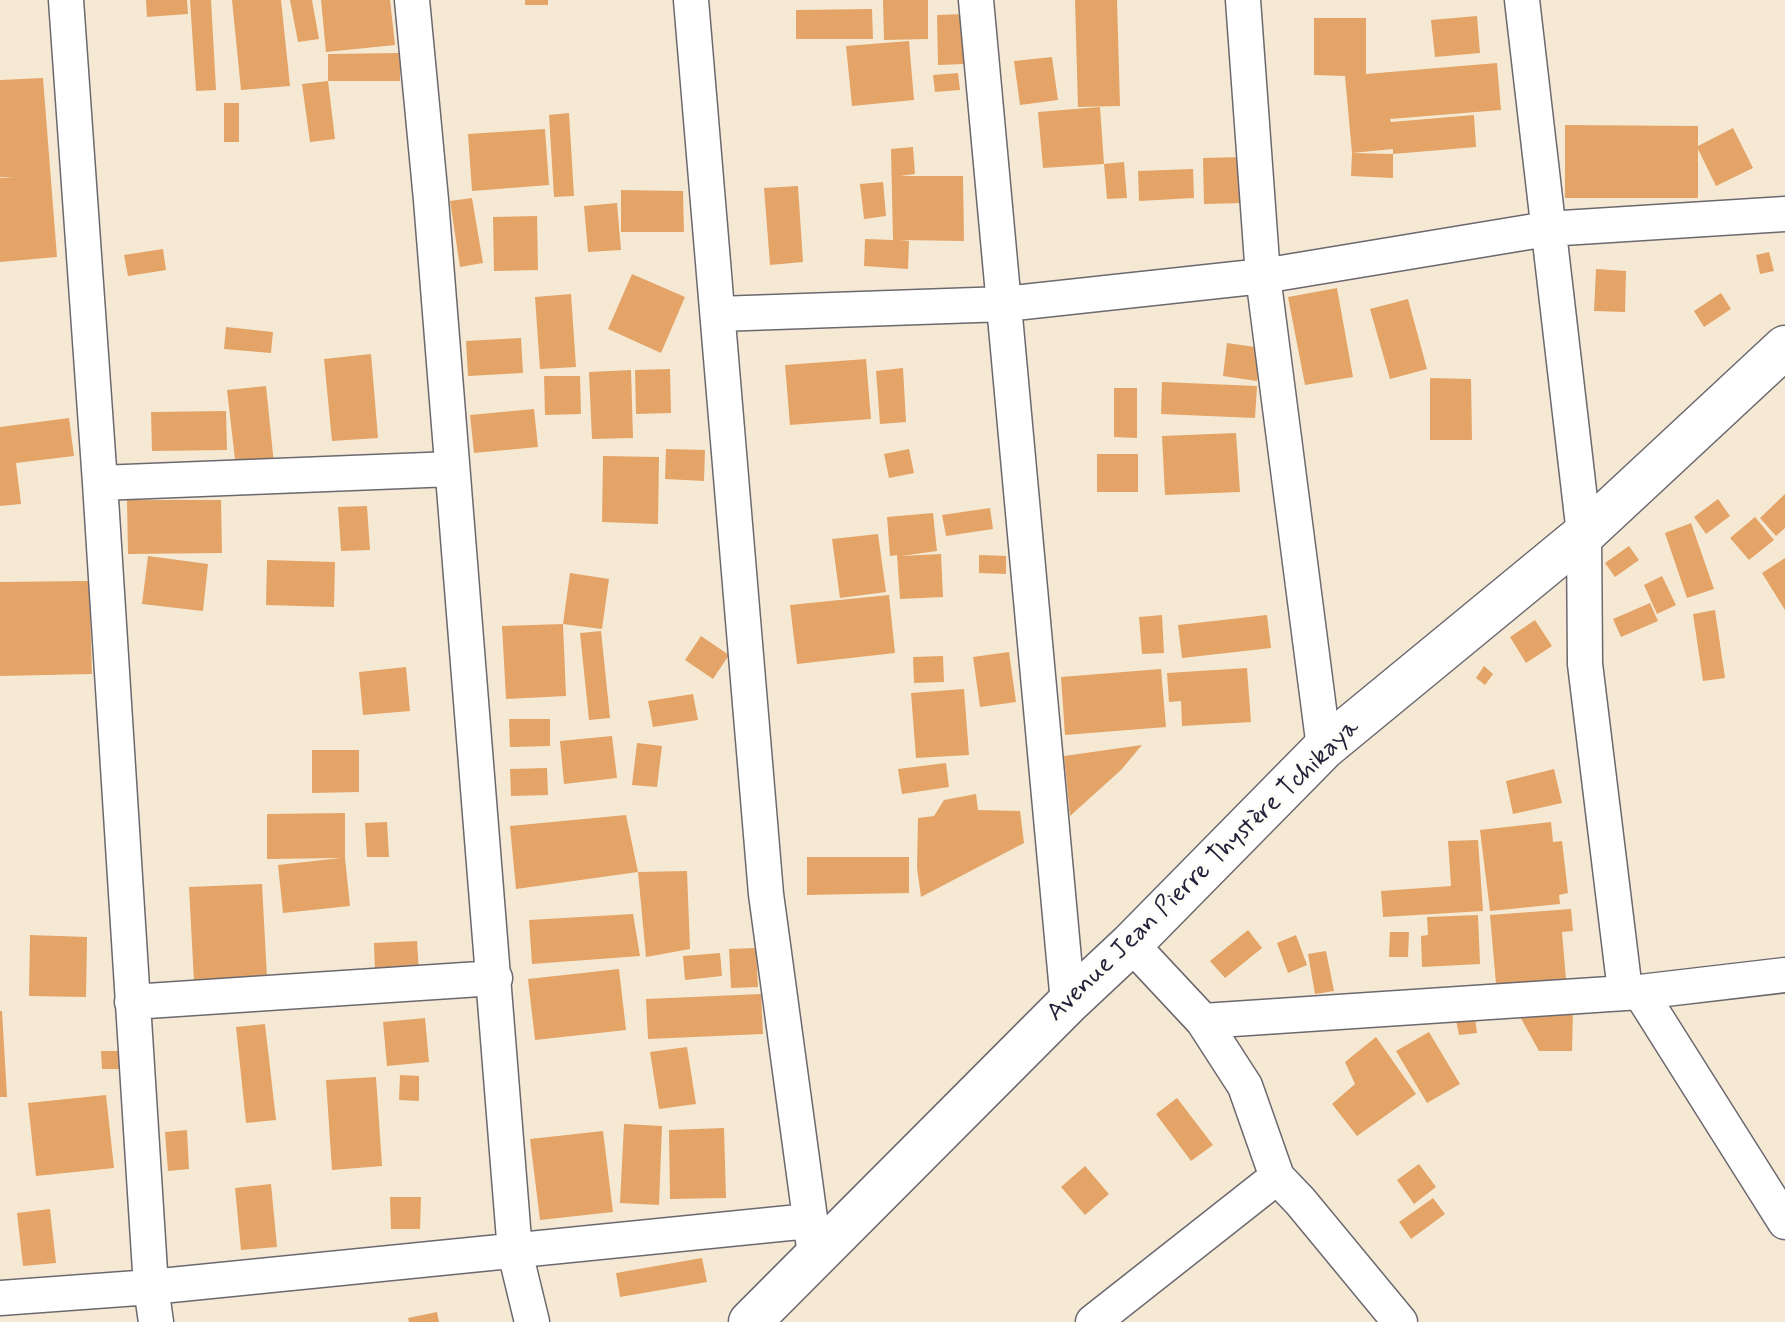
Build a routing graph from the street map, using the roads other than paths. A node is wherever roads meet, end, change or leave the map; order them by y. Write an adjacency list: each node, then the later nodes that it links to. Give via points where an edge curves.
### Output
1 (66, 0): 14 (street)
2 (412, 0): 13 (street)
3 (691, 0): 11 (street)
4 (976, 0): 10 (street)
5 (1243, 0): 9 (street)
6 (1522, 0): 8 (street)
7 (1785, 214): 8 (street)
8 (1547, 229): 9 (street); 15 (street)
9 (1263, 276): 10 (street); 16 (street)
10 (1005, 304): 11 (street); 22 (street)
11 (718, 314): 26 (street, via 766,894)
12 (1785, 347): 15 (street, Avenue Jean Pierre Thystère Tchikaya)
13 (452, 469): 14 (street); 19 (street)
14 (100, 483): 21 (street)
15 (1584, 534): 16 (street, Avenue Jean Pierre Thystère Tchikaya); 20 (street, via 1585,664)
16 (1324, 748): 17 (street, Avenue Jean Pierre Thystère Tchikaya)
17 (1131, 944): 22 (street, Avenue Jean Pierre Thystère Tchikaya); 23 (street)
18 (1785, 975): 20 (street)
19 (495, 978): 21 (street); 27 (street)
20 (1632, 992): 23 (street); 25 (street)
21 (132, 1002): 28 (street)
22 (1068, 1003): 26 (street, Avenue Jean Pierre Thystère Tchikaya)
23 (1203, 1021): 24 (street, via 1245,1086)
24 (1277, 1177): 33 (street); 34 (street)
25 (1785, 1222)
26 (812, 1238): 27 (street); 30 (street, Avenue Jean Pierre Thystère Tchikaya)
27 (515, 1252): 28 (street); 32 (street)
28 (151, 1287): 29 (street); 31 (street)
29 (0, 1298)
30 (769, 1315)
31 (156, 1322)
32 (532, 1322)
33 (1093, 1322)
34 (1400, 1322)

